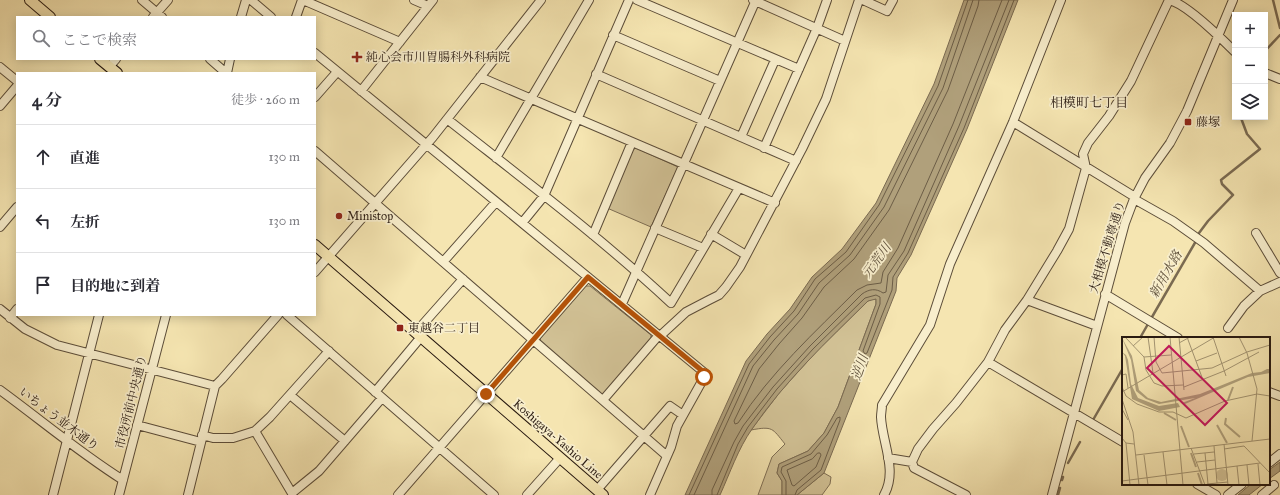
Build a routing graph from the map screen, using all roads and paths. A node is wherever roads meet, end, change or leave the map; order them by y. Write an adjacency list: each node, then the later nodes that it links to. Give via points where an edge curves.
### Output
1 (30, 0): 21 (main road)
2 (142, 0): 22 (street)
3 (168, 0): 22 (street)
4 (246, 0): 23 (street)
5 (251, 0): 24 (street)
6 (302, 0): 25 (street); 30 (street)
7 (414, 0): 20 (street)
8 (541, 0): 46 (street)
9 (589, 0): 53 (street)
10 (629, 0): 27 (street)
11 (637, 0): 31 (street)
12 (755, 0): 26 (street); 31 (street)
13 (827, 0): 26 (street)
14 (859, 0): 29 (street)
15 (863, 0): 16 (street, via 887,11)
16 (893, 0)
17 (1061, 0): 58 (street)
18 (1169, 0): 28 (street, via 1175,1); 67 (street, via 1131,80 1109,116 1088,143 1084,154)
19 (1233, 0): 28 (street, 大相模不動尊通り)
20 (430, 3): 30 (street)
21 (49, 16)
22 (157, 16)
23 (241, 16)
24 (270, 16)
25 (296, 16)
26 (817, 28): 29 (street); 40 (street)
27 (614, 35): 44 (street); 49 (street)
28 (1218, 36): 32 (street); 70 (street, 大相模不動尊通り, via 1188,111)
29 (846, 41): 65 (street, via 826,99)
30 (400, 42): 51 (street)
31 (737, 43): 37 (street); 49 (street)
32 (1232, 49)
33 (316, 55): 43 (street)
34 (102, 60): 38 (main road)
35 (211, 60): 41 (street)
36 (230, 60): 42 (street)
37 (775, 60): 40 (street); 59 (street)
38 (114, 66)
39 (0, 67): 48 (street)
40 (799, 70): 62 (street)
41 (225, 72)
42 (226, 72)
43 (337, 72): 51 (street); 52 (street)
44 (596, 74): 56 (street); 57 (street)
45 (1268, 74): 47 (street)
46 (480, 77): 53 (street); 55 (street)
47 (1280, 79)
48 (16, 80)
49 (720, 81): 57 (street)
50 (16, 87): 54 (street)
51 (361, 91): 61 (street)
52 (316, 96)
53 (532, 99): 56 (street); 64 (street)
54 (0, 106)
55 (447, 119): 61 (street); 64 (street)
56 (577, 119): 60 (street); 69 (street)
57 (703, 121): 59 (street); 66 (street)
58 (1013, 122): 67 (street); 135 (street, via 950,264 930,325 882,405 881,418)
59 (740, 137): 62 (street)
60 (632, 142): 66 (street); 80 (street)
61 (426, 145): 71 (street); 73 (street)
62 (764, 148): 65 (street)
63 (316, 152): 73 (street)
64 (496, 158): 69 (street)
65 (796, 161): 72 (street)
66 (684, 164): 68 (street); 77 (street)
67 (1086, 168): 70 (street); 94 (street, via 1069,229)
68 (739, 188): 72 (street); 79 (street)
69 (544, 196): 75 (street); 80 (street)
70 (1134, 198): 92 (street, via 1204,243); 93 (street, 大相模不動尊通り)
71 (496, 202): 75 (street); 85 (street)
72 (774, 203): 83 (street)
73 (376, 204): 84 (street); 85 (street)
74 (16, 209): 76 (street)
75 (522, 223): 89 (street)
76 (0, 227)
77 (655, 228): 82 (street); 87 (street)
78 (1256, 233): 88 (street)
79 (711, 234): 82 (street); 83 (street)
80 (593, 235): 87 (street)
81 (316, 246): 84 (main road, Koshigaya-Yashio Line)
82 (703, 248): 87 (street, via 672,303)
83 (746, 256): 106 (street, via 719,294 686,312)
84 (329, 257): 86 (street); 105 (main road, Koshigaya-Yashio Line)
85 (443, 262): 90 (street)
86 (316, 271)
87 (637, 271): 95 (street)
88 (1280, 273)
89 (588, 277): 95 (street); 108 (street)
90 (463, 279): 105 (street); 108 (street)
91 (1280, 282): 92 (street)
92 (1260, 291): 104 (street, via 1244,306)
93 (1105, 294): 103 (street, 大相模不動尊通り); 107 (street)
94 (1027, 300): 103 (street); 111 (street, via 1005,330)
95 (622, 304): 106 (street)
96 (0, 309): 102 (street)
97 (16, 310): 102 (street)
98 (99, 316): 110 (street)
99 (166, 316): 112 (street, 市役所前中央通り)
100 (277, 316): 113 (street)
101 (288, 316): 109 (street)
102 (10, 318): 110 (street, via 51,343)
103 (1097, 326): 122 (street, 大相模不動尊通り)
104 (1228, 328)
105 (419, 335): 115 (street); 117 (main road, Koshigaya-Yashio Line)
106 (660, 335): 121 (street); 123 (street, via 706,374)
107 (1176, 337)
108 (533, 339): 117 (street); 121 (street)
109 (329, 351): 115 (street); 118 (street)
110 (89, 354): 112 (street); 128 (street)
111 (988, 362): 122 (street); 136 (street, via 933,429)
112 (151, 370): 113 (street); 124 (street, 市役所前中央通り)
113 (215, 386): 127 (street)
114 (0, 390): 128 (street, いちょう並木通り)
115 (375, 392): 120 (street)
116 (1270, 392): 119 (street)
117 (486, 394): 131 (street); 134 (main road, Koshigaya-Yashio Line)
118 (290, 395): 125 (street); 129 (street)
119 (1280, 396)
120 (382, 398): 129 (street); 131 (street)
121 (603, 400): 126 (street)
122 (1074, 414): 130 (street); 153 (street, 大相模不動尊通り)
123 (682, 415): 126 (street, via 670,406); 133 (street)
124 (137, 426): 127 (street); 138 (street, 市役所前中央通り)
125 (255, 431): 127 (street, via 233,438); 143 (street)
126 (644, 435): 133 (street); 142 (street)
127 (202, 438): 146 (street)
128 (67, 440): 138 (street, いちょう並木通り); 144 (street)
129 (344, 441): 143 (street, via 319,471)
130 (1122, 441)
131 (440, 447): 147 (street); 148 (street)
132 (1280, 454): 137 (street)
133 (667, 456): 150 (street)
134 (560, 458): 142 (main road, Koshigaya-Yashio Line); 149 (street)
135 (888, 458): 136 (street); 151 (street, via 889,475)
136 (912, 462): 152 (street, via 914,468)
137 (1270, 462)
138 (123, 480): 145 (street, 市役所前中央通り)
139 (1199, 485): 154 (street)
140 (1241, 485): 155 (street)
141 (1274, 485): 156 (street)
142 (600, 492)
143 (290, 494)
144 (53, 495)
145 (119, 495)
146 (188, 495)
147 (398, 495)
148 (493, 495)
149 (527, 495)
150 (650, 495)
151 (884, 495)
152 (966, 495)
153 (1052, 495)
154 (1216, 495)
155 (1228, 495)
156 (1262, 495)

